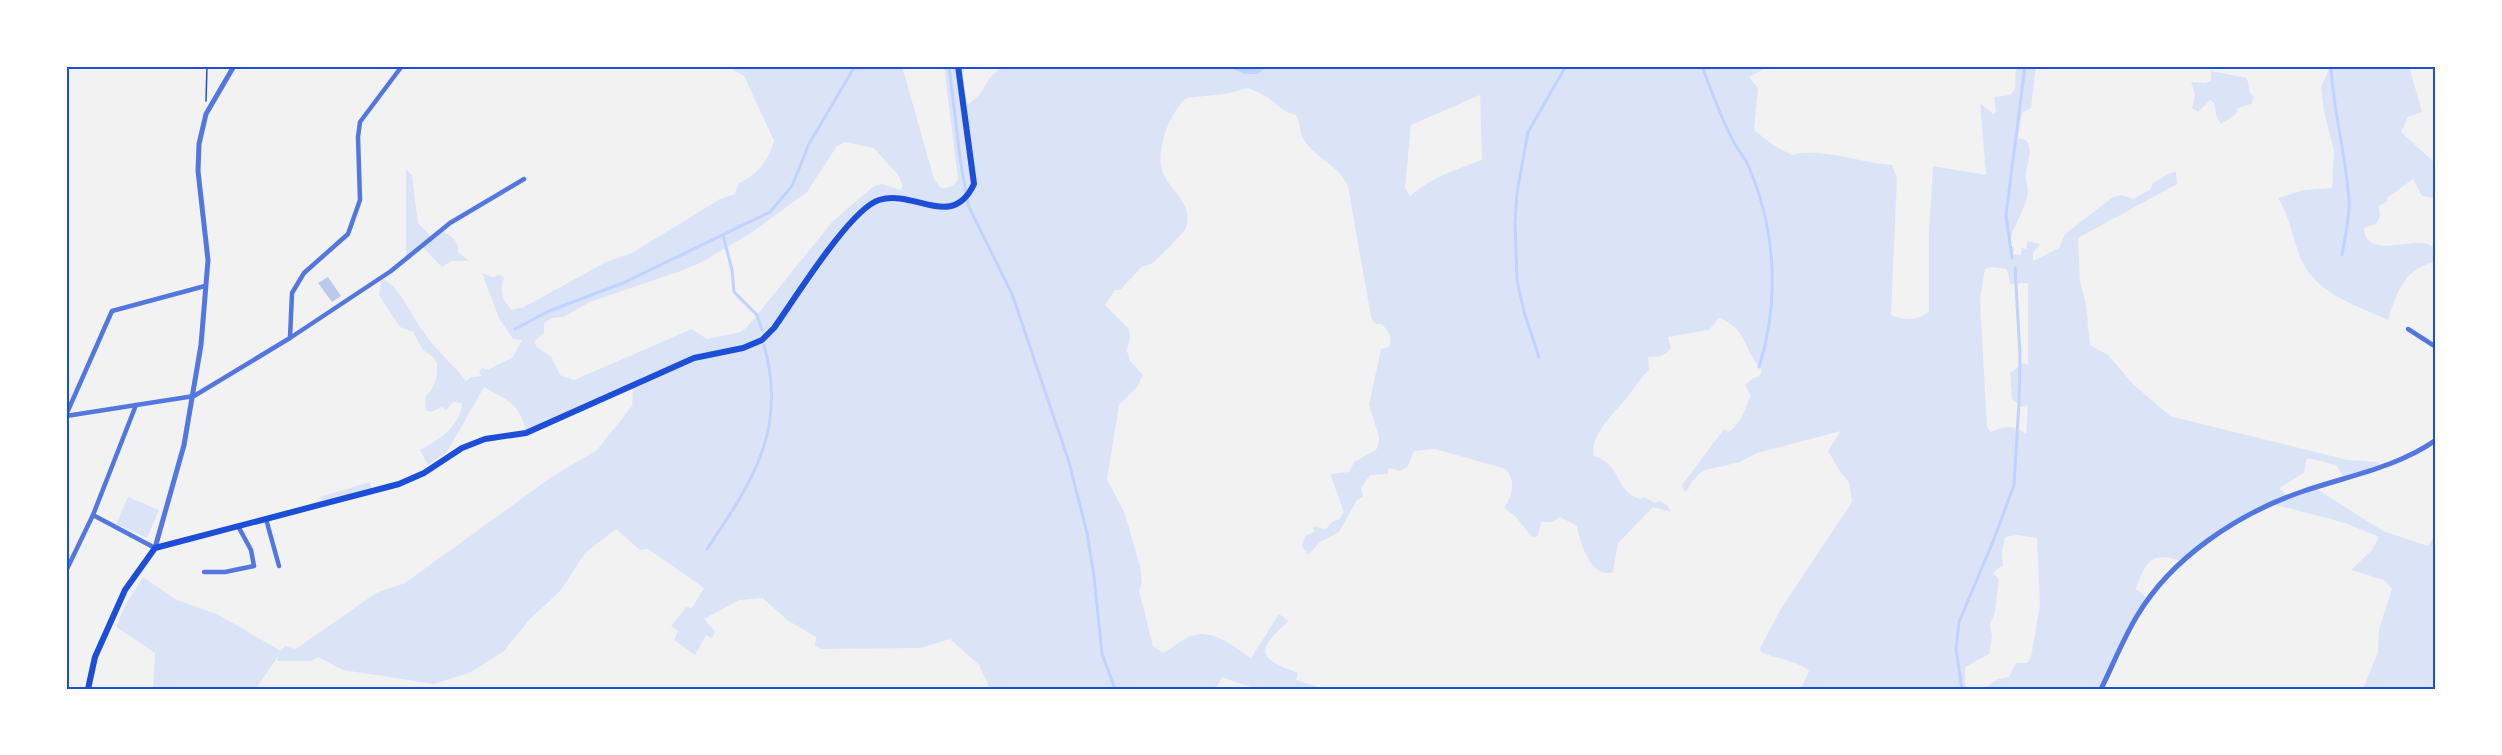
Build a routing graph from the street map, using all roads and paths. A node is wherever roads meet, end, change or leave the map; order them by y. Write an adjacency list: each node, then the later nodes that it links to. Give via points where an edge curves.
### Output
1 (207, 66): 5 (path)
2 (234, 66): 7 (street, via 206,114 199,144 198,171 208,243)
3 (402, 66): 9 (street, via 360,122 360,200 348,234 304,273 292,293)
4 (958, 66): 16 (main road, via 974,184 966,198 947,207 897,198 869,204 841,233 762,340 694,358 526,433 485,439 462,448 399,484)
5 (205, 98)
6 (524, 179): 9 (street, via 450,223 391,271)
7 (205, 286): 11 (street); 13 (street, via 112,311)
8 (2408, 329): 10 (street)
9 (290, 338): 11 (street)
10 (2436, 347)
11 (194, 396): 12 (street); 18 (street)
12 (136, 405): 13 (street); 15 (street)
13 (66, 416)
14 (2436, 440): 23 (street, via 2404,459 2300,492 2242,517 2216,535 2164,579 2148,599 2119,648)
15 (93, 515): 18 (street); 20 (street)
16 (266, 519): 17 (main road); 19 (street)
17 (238, 526): 18 (main road); 21 (street, via 251,550 254,566)
18 (155, 548): 22 (main road, via 120,600 95,657)
19 (279, 566)
20 (66, 572)
21 (204, 572)
22 (88, 689)
23 (2101, 689)

